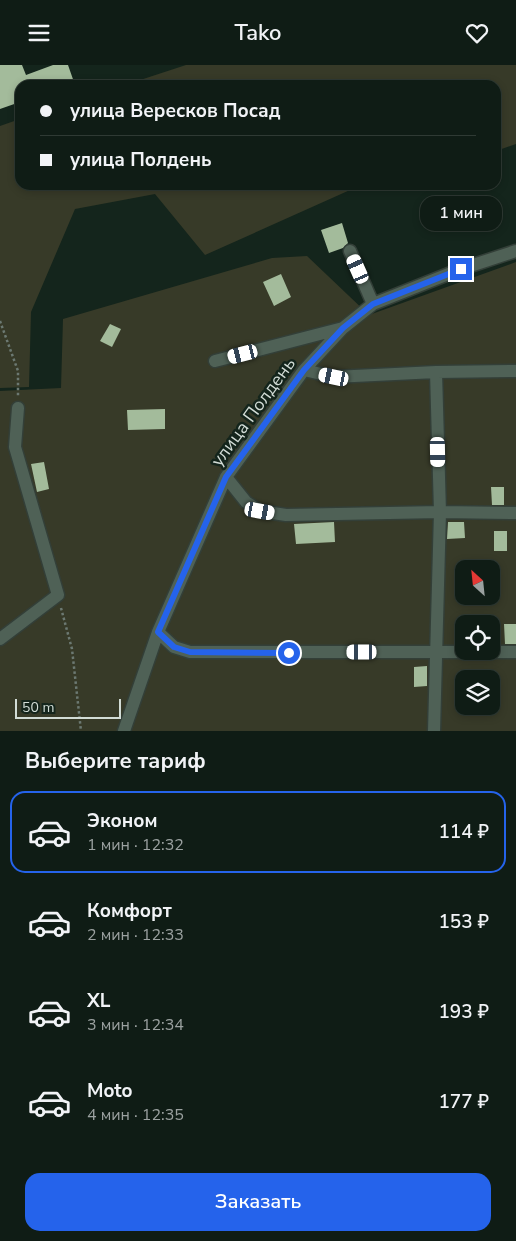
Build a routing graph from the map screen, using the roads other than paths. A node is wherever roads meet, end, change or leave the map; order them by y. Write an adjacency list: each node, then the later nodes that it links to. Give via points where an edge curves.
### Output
1 (350, 251): 3 (street)
2 (516, 251): 3 (street, улица Полдень)
3 (373, 304): 4 (street, улица Полдень)
4 (343, 328): 5 (street); 6 (street, улица Полдень)
5 (215, 361)
6 (304, 370): 8 (street, via 334,377); 10 (street, улица Полдень)
7 (516, 371): 8 (street)
8 (436, 372): 11 (street)
9 (18, 408): 14 (street, via 16,447 58,595)
10 (226, 477): 11 (street, via 246,501 260,511 286,515); 13 (street, улица Полдень)
11 (440, 512): 12 (street); 15 (street)
12 (516, 513)
13 (158, 632): 15 (street, via 174,647 190,652); 17 (street, улица Полдень)
14 (0, 639)
15 (435, 651): 16 (street); 18 (street)
16 (516, 652)
17 (124, 731)
18 (434, 731)

